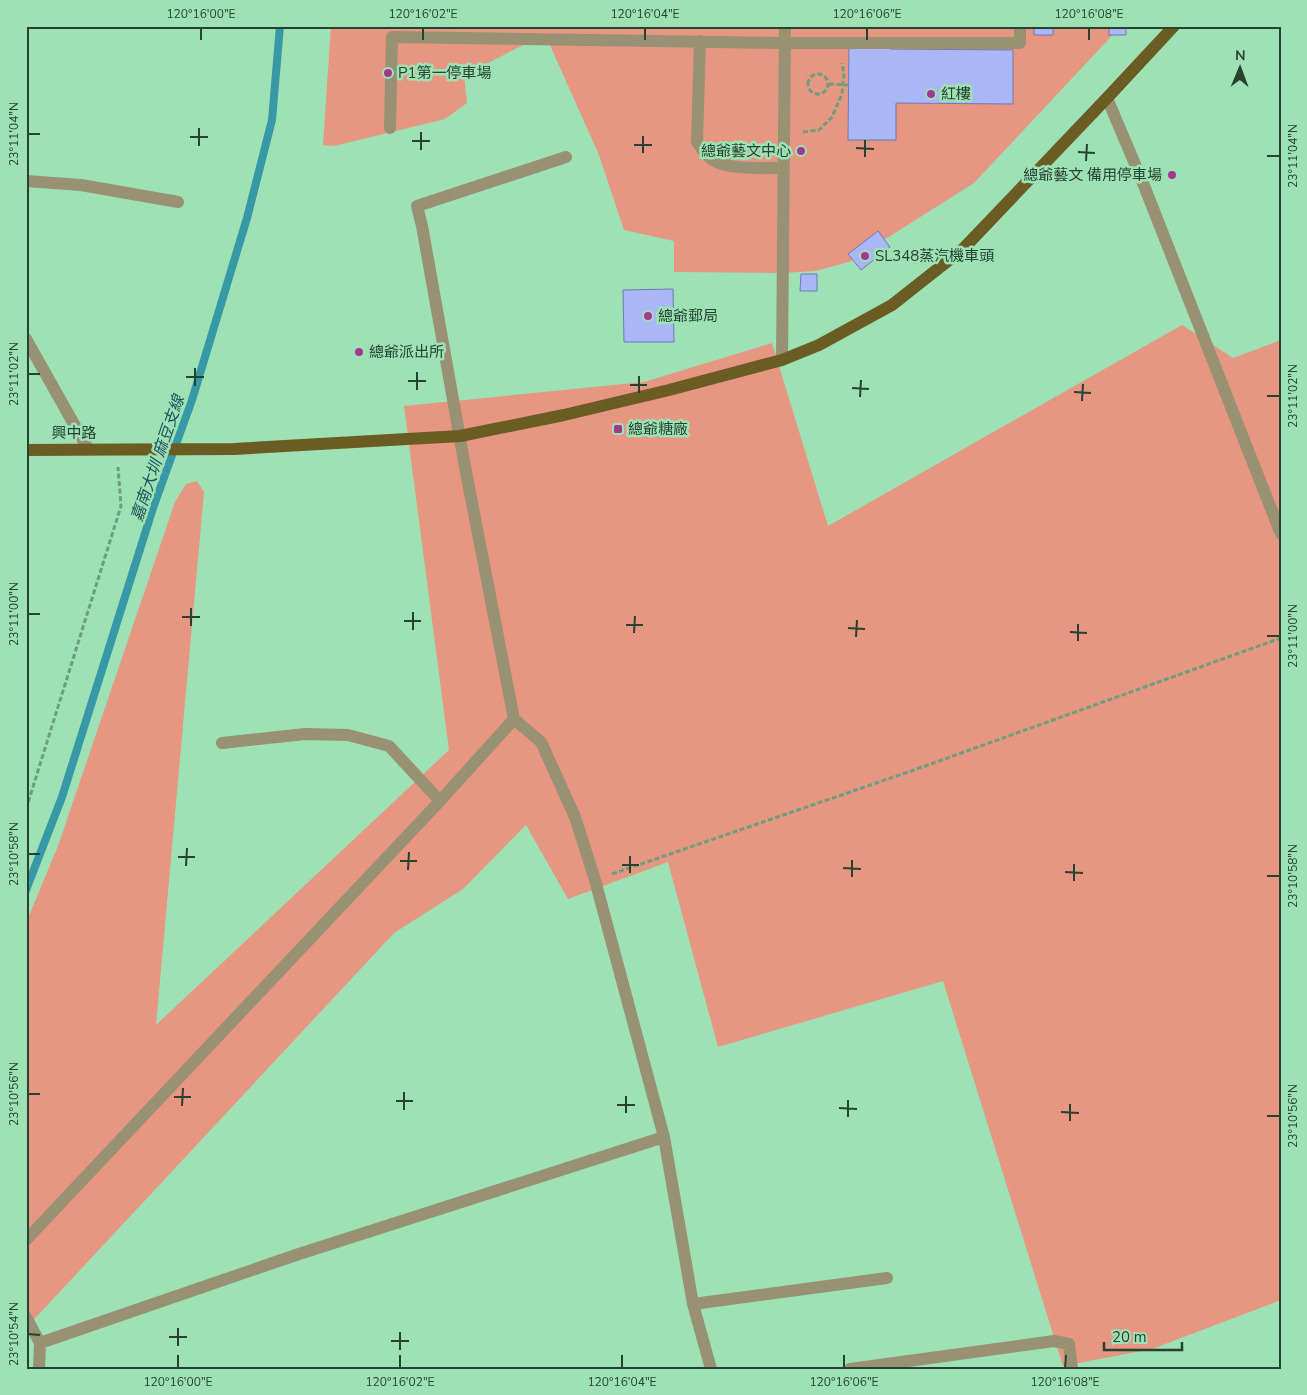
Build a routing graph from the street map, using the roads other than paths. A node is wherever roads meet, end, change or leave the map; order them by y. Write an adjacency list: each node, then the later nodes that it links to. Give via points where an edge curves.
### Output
1 (785, 26): 5 (street)
2 (1020, 26): 5 (street, via 1020,43)
3 (1174, 26): 6 (main road, 興中路)
4 (700, 41): 5 (street); 7 (street, via 392,37); 9 (street, via 697,142 714,161 727,166)
5 (785, 43): 9 (street)
6 (1107, 98): 13 (main road, 興中路, via 963,249 892,305 819,345); 17 (street)
7 (390, 128)
8 (566, 157): 14 (street, via 417,206)
9 (784, 168): 13 (street)
10 (26, 181): 11 (street, via 81,185)
11 (178, 202)
12 (26, 339): 15 (street)
13 (782, 360): 14 (main road, 興中路, via 564,415)
14 (460, 436): 15 (main road, 興中路, via 234,449); 18 (street)
15 (88, 449): 16 (main road, 興中路)
16 (26, 450)
17 (1281, 534)
18 (514, 719): 20 (street); 21 (street, via 542,742 575,816)
19 (222, 742): 20 (street, via 305,734 348,735 389,746)
20 (440, 801): 22 (street)
21 (664, 1137): 24 (street); 26 (street, via 299,1254)
22 (26, 1240)
23 (887, 1278): 24 (street)
24 (693, 1304): 28 (street)
25 (26, 1316): 26 (street)
26 (40, 1344): 27 (street)
27 (39, 1369)
28 (711, 1369)
29 (850, 1369): 30 (street, via 1054,1341 1069,1344)
30 (1072, 1369)

